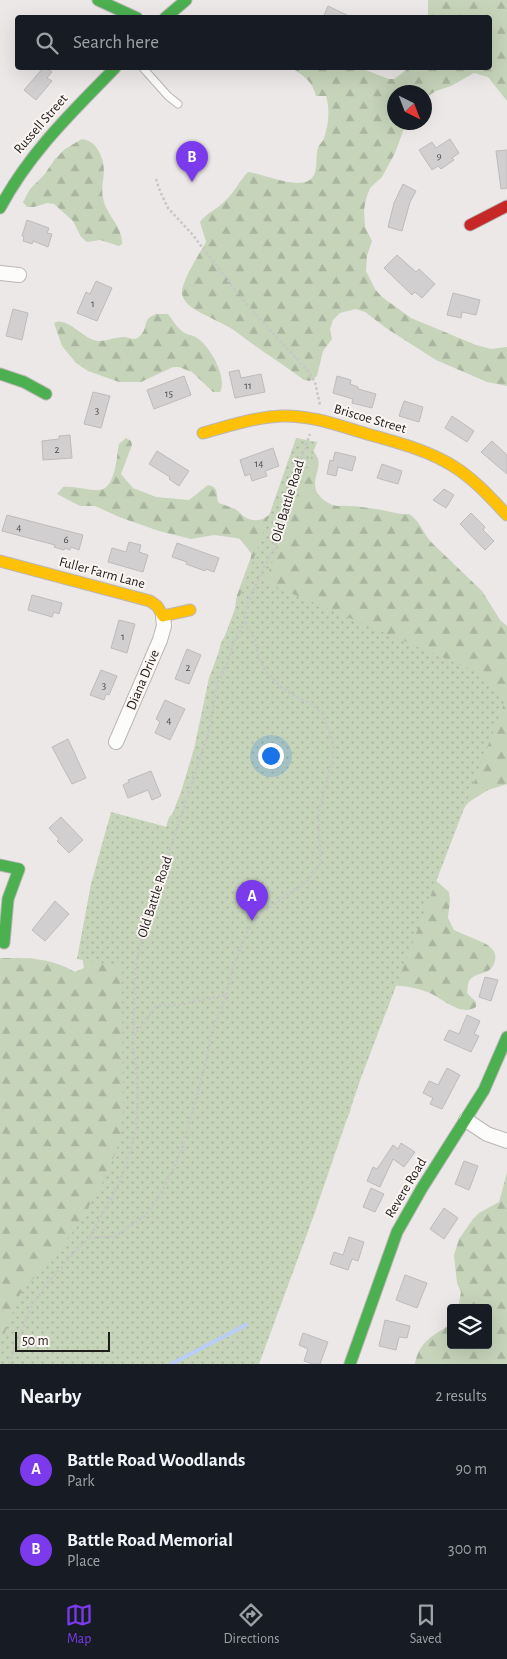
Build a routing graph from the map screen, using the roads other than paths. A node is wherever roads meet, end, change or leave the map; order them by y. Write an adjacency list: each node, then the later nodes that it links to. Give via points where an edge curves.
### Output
1 (98, 0): 3 (street)
2 (186, 0): 4 (street)
3 (130, 15)
4 (168, 15)
5 (113, 70): 9 (street, Russell Street, via 35,152)
6 (145, 70): 7 (lane)
7 (178, 104)
8 (507, 206): 10 (street)
9 (0, 208)
10 (470, 225)
11 (0, 273): 12 (street)
12 (19, 275)
13 (0, 374): 14 (street)
14 (46, 394)
15 (203, 433): 16 (street, Briscoe Street, via 278,416 316,420 430,454 454,466)
16 (507, 514)
17 (0, 561): 19 (street, Fuller Farm Lane, via 150,601)
18 (190, 610): 19 (street)
19 (164, 616): 20 (street, Diana Drive, via 162,633)
20 (116, 742)
21 (0, 865): 22 (street, via 19,869 8,899)
22 (4, 943)
23 (507, 1038): 24 (street, Revere Road, via 489,1080)
24 (466, 1120): 25 (street, via 487,1134); 26 (street, Revere Road, via 397,1232)
25 (507, 1141)
26 (350, 1364)

